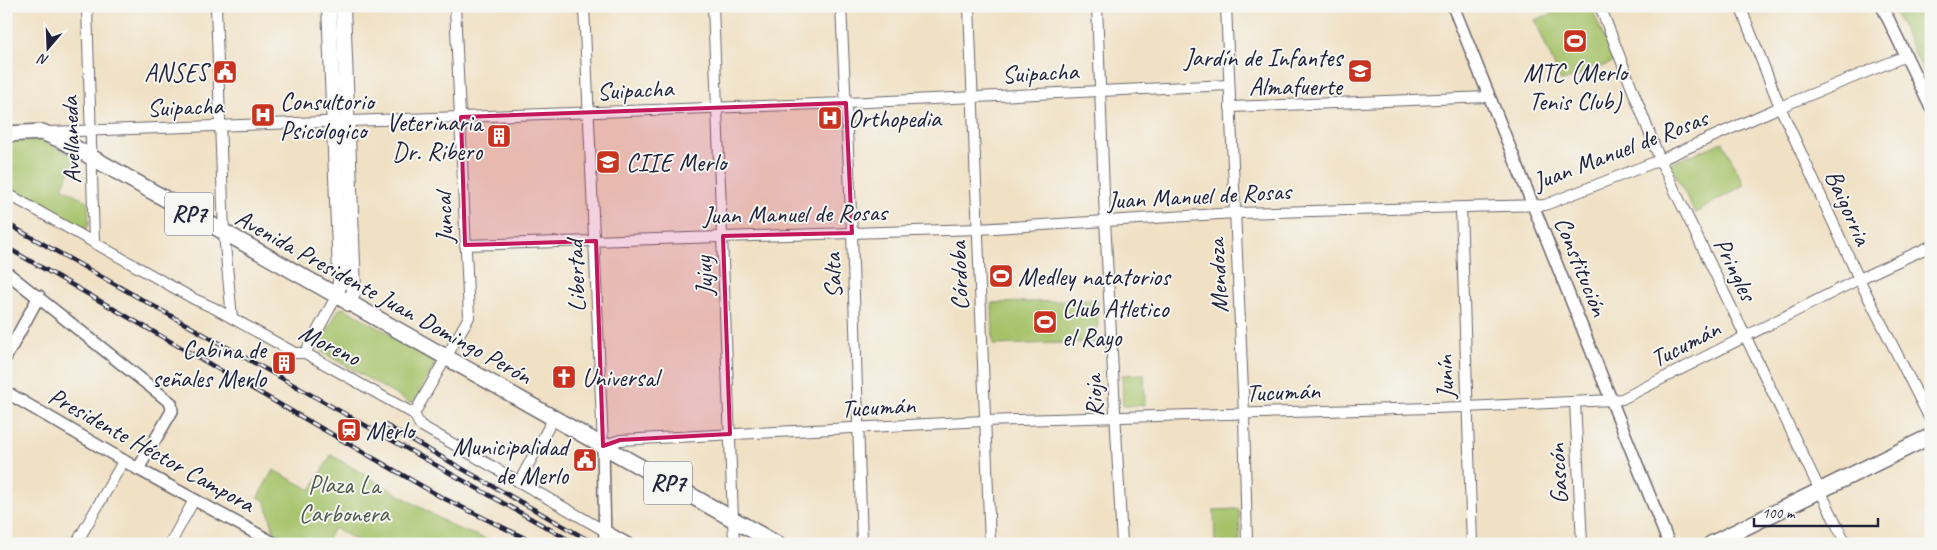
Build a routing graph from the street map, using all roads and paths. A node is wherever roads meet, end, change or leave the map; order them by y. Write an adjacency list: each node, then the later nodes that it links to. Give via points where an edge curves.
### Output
1 (87, 6): 31 (street, Avellaneda)
2 (216, 6): 29 (street)
3 (329, 6): 28 (main road)
4 (343, 6): 28 (main road)
5 (455, 6): 27 (street, Juncal)
6 (584, 6): 26 (street, Libertad)
7 (713, 6): 22 (street, Jujuy)
8 (841, 6): 21 (street, Salta)
9 (969, 6): 19 (street, Córdoba)
10 (1097, 6): 18 (street, Rioja)
11 (1226, 6): 17 (street, Mendoza)
12 (1453, 6): 20 (street, Constitución)
13 (1600, 6): 34 (street, Pringles)
14 (1740, 6): 24 (street, Baigorria)
15 (1882, 6): 16 (street)
16 (1906, 56): 24 (street, Juan Manuel de Rosas); 25 (street)
17 (1229, 85): 18 (street, Suipacha); 23 (street, Mendoza)
18 (1100, 91): 19 (street, Suipacha); 39 (street, Rioja)
19 (972, 96): 21 (street, Suipacha); 40 (street, Córdoba)
20 (1488, 97): 23 (street); 36 (street, Constitución)
21 (846, 103): 22 (street, Suipacha); 41 (street, Salta)
22 (718, 107): 26 (street, Suipacha); 43 (street, Jujuy)
23 (1230, 107): 38 (street, Mendoza)
24 (1780, 107): 34 (street, Juan Manuel de Rosas); 49 (street, Baigorria)
25 (1931, 108)
26 (590, 113): 27 (street, Suipacha); 44 (street, Libertad)
27 (460, 117): 28 (street, Suipacha); 46 (street, Juncal)
28 (340, 121): 29 (street, Suipacha); 51 (main road)
29 (220, 126): 31 (street, Suipacha); 42 (street)
30 (42, 132): 31 (street, Suipacha); 32 (main road); 33 (main road, Avenida Presidente Juan Domingo Perón / RP7)
31 (92, 132): 33 (street, Avellaneda)
32 (6, 134)
33 (93, 159): 42 (main road, Avenida Presidente Juan Domingo Perón / RP7); 45 (street, Avellaneda)
34 (1660, 160): 36 (street, Juan Manuel de Rosas, via 1545,205); 53 (street, Pringles)
35 (6, 193): 45 (street, Moreno)
36 (1533, 205): 37 (street, Juan Manuel de Rosas); 58 (street, Constitución)
37 (1461, 208): 38 (street, Juan Manuel de Rosas); 60 (street, Junín)
38 (1235, 213): 39 (street, Juan Manuel de Rosas); 62 (street, Mendoza)
39 (1105, 220): 40 (street, Juan Manuel de Rosas); 63 (street, Rioja)
40 (978, 229): 41 (street, Juan Manuel de Rosas); 66 (street, Córdoba)
41 (852, 233): 43 (street, Juan Manuel de Rosas); 67 (street, Salta)
42 (224, 234): 51 (main road, Avenida Presidente Juan Domingo Perón / RP7); 52 (street)
43 (723, 236): 44 (street, Juan Manuel de Rosas); 68 (street, Jujuy)
44 (596, 241): 46 (street, Juan Manuel de Rosas); 70 (street, Libertad)
45 (94, 243): 52 (street, Moreno)
46 (466, 245): 56 (street, Juncal, via 469,317)
47 (1931, 246): 49 (street, Tucumán)
48 (6, 272): 50 (street)
49 (1859, 279): 53 (street, Tucumán); 65 (street, Baigorria)
50 (39, 296): 55 (street); 72 (street, via 171,403 172,411)
51 (342, 300): 54 (street); 56 (main road, Avenida Presidente Juan Domingo Perón / RP7)
52 (232, 318): 54 (street, Moreno, via 293,352)
53 (1745, 336): 58 (street, Tucumán, via 1622,398); 74 (street, Pringles)
54 (305, 353): 61 (street, Moreno)
55 (6, 357)
56 (446, 358): 61 (street, Juncal); 64 (main road, Avenida Presidente Juan Domingo Perón / RP7)
57 (6, 392): 71 (street, Presidente Héctor Campora)
58 (1612, 400): 59 (street, Tucumán); 91 (street, Constitución)
59 (1575, 402): 60 (street, Tucumán); 90 (street, Gascón)
60 (1466, 407): 62 (street, Tucumán); 89 (street, Junín)
61 (414, 414): 73 (street, Moreno, via 420,425)
62 (1244, 414): 63 (street, Tucumán); 88 (street, Mendoza)
63 (1115, 417): 66 (street, Tucumán); 87 (street, Rioja)
64 (553, 419): 70 (main road, Avenida Presidente Juan Domingo Perón / RP7); 73 (street)
65 (1931, 421)
66 (984, 422): 67 (street, Tucumán); 86 (street, Córdoba)
67 (858, 429): 68 (street, Tucumán); 85 (street, Salta)
68 (730, 434): 70 (street, Tucumán, via 620,440); 76 (street, Jujuy)
69 (1931, 436): 74 (main road)
70 (603, 446): 76 (main road, RP7); 77 (street, Libertad)
71 (124, 460): 72 (street, Presidente Héctor Campora); 79 (street)
72 (138, 469): 75 (street, Presidente Héctor Campora)
73 (519, 482): 77 (street, Moreno)
74 (1820, 489): 92 (main road); 93 (street, Pringles)
75 (194, 500): 78 (street, Presidente Héctor Campora); 80 (street)
76 (734, 520): 83 (street, Jujuy); 84 (main road, RP7)
77 (605, 531): 81 (street, Libertad); 82 (street, Moreno)
78 (273, 543)
79 (76, 544)
80 (170, 544)
81 (605, 544)
82 (628, 544)
83 (734, 544)
84 (777, 544)
85 (862, 544)
86 (990, 544)
87 (1122, 544)
88 (1248, 544)
89 (1472, 544)
90 (1582, 544)
91 (1669, 544)
92 (1711, 544)
93 (1846, 544)

